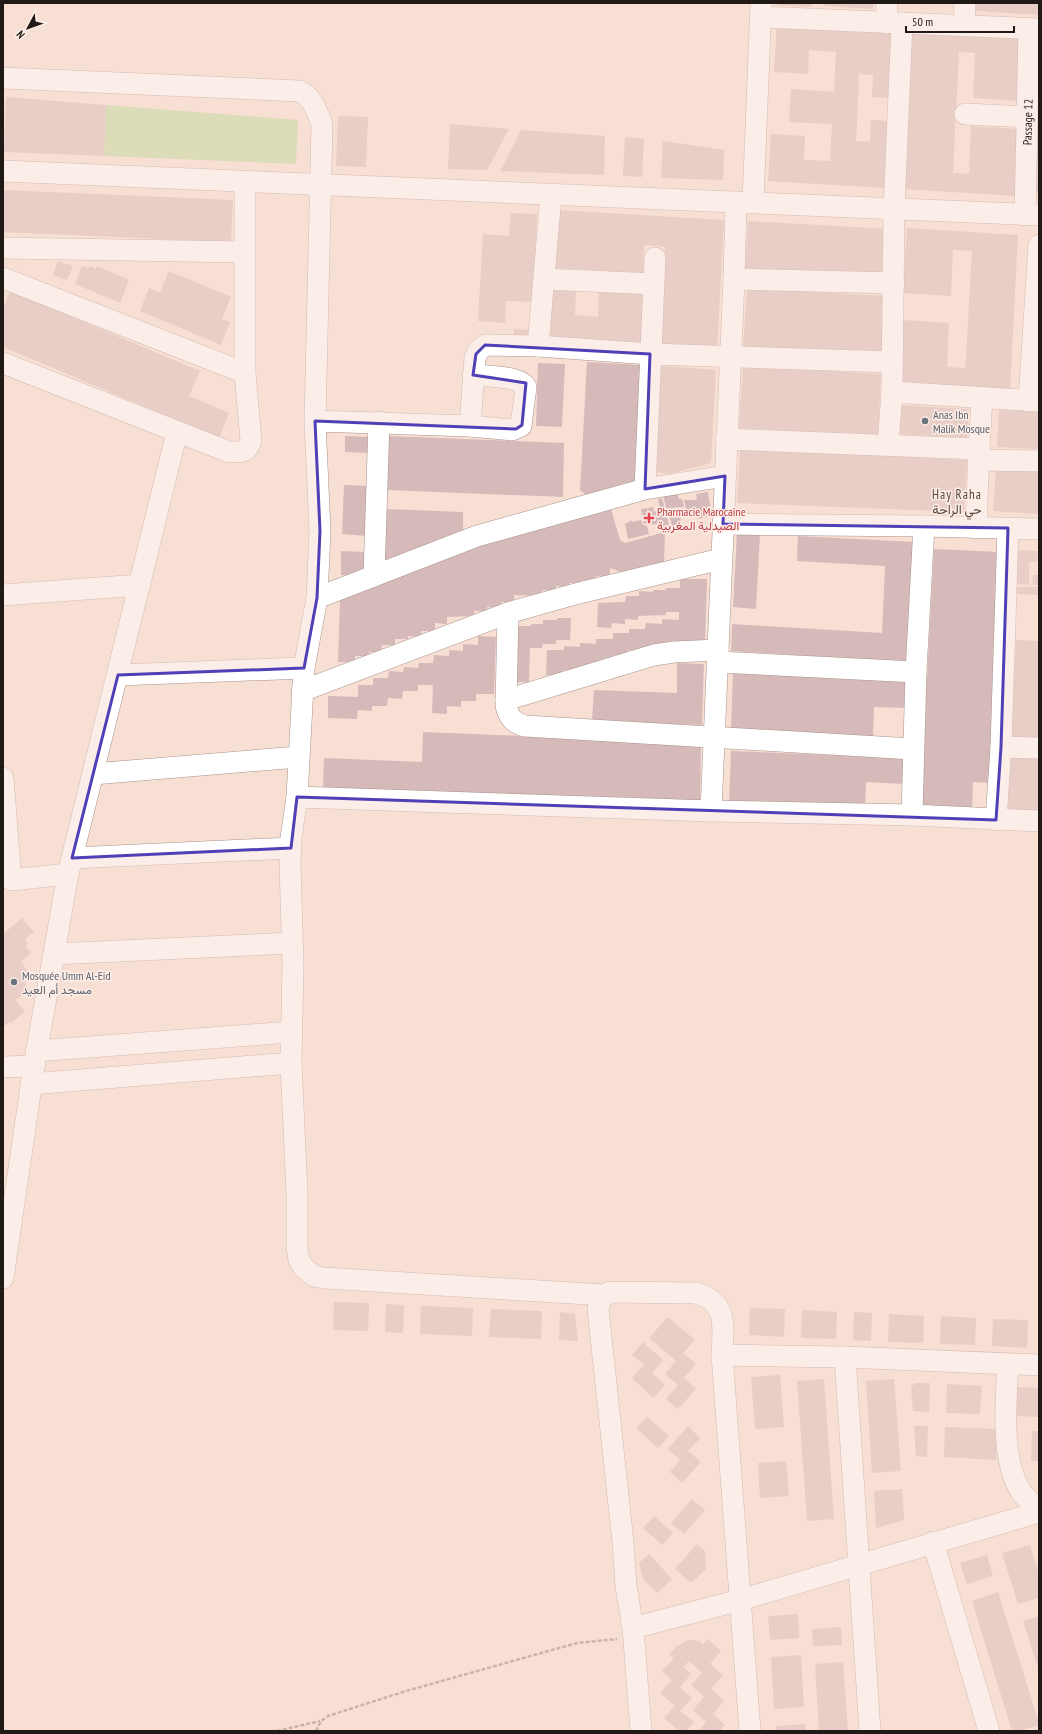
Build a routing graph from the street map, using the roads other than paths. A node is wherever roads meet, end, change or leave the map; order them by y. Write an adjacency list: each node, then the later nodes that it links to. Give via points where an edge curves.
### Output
1 (965, 3): 4 (street)
2 (760, 10): 3 (street); 13 (street)
3 (892, 16): 4 (street); 14 (street)
4 (964, 26): 5 (street)
5 (1034, 29): 8 (street, Passage 12)
6 (3, 78): 11 (street, via 299,91 311,100 322,125)
7 (965, 114): 8 (street)
8 (1027, 117): 15 (street, Passage 12)
9 (3, 171): 10 (street)
10 (245, 180): 11 (street); 18 (street)
11 (321, 185): 12 (street); 35 (street)
12 (550, 195): 13 (street); 21 (street)
13 (745, 202): 14 (street); 22 (street)
14 (894, 209): 15 (street); 23 (street)
15 (1032, 215)
16 (1039, 245): 34 (street)
17 (3, 248): 18 (street)
18 (244, 252): 30 (street)
19 (655, 258): 24 (street)
20 (3, 278): 30 (street)
21 (545, 279): 24 (street); 25 (street)
22 (734, 279): 23 (street); 27 (street)
23 (894, 283): 28 (street)
24 (654, 284): 26 (street)
25 (538, 346): 26 (street); 31 (street, via 485,345 476,354)
26 (650, 354): 27 (street); 44 (street)
27 (730, 356): 28 (street); 39 (street)
28 (892, 362): 32 (street)
29 (3, 363): 38 (street)
30 (245, 374): 38 (street, via 251,441 246,450 230,452)
31 (473, 375): 37 (street); 37 (street, via 516,380 523,382 526,387 522,424 518,428 512,430)
32 (892, 392): 33 (street); 40 (street)
33 (982, 398): 34 (street); 41 (street)
34 (1034, 401)
35 (315, 420): 36 (street); 54 (street, via 320,531)
36 (379, 422): 37 (street); 51 (street)
37 (470, 426)
38 (177, 432): 52 (street)
39 (726, 439): 40 (street); 43 (street)
40 (888, 444): 41 (street)
41 (978, 454): 42 (street); 47 (street)
42 (1039, 461)
43 (725, 476): 44 (street); 45 (street)
44 (645, 489): 51 (street, via 477,536)
45 (723, 524): 46 (street); 50 (street)
46 (924, 526): 47 (street); 58 (street)
47 (976, 528): 48 (street)
48 (1008, 528): 49 (street); 63 (street)
49 (1039, 529)
50 (721, 559): 55 (street); 56 (street)
51 (374, 576): 54 (street)
52 (140, 585): 53 (street); 59 (street)
53 (3, 595)
54 (317, 598): 57 (street)
55 (508, 613): 60 (street); 61 (street)
56 (718, 656): 58 (street); 61 (street, via 674,652 654,655); 62 (street)
57 (304, 668): 59 (street); 60 (street)
58 (916, 672): 65 (street)
59 (118, 675): 67 (street)
60 (302, 691): 66 (street)
61 (506, 700): 62 (street, via 511,718 515,723 525,726)
62 (714, 737): 65 (street); 71 (street)
63 (1002, 747): 64 (street); 73 (street)
64 (1039, 748)
65 (913, 749): 72 (street)
66 (298, 757): 67 (street); 69 (street)
67 (93, 774): 76 (street)
68 (3, 778): 70 (street)
69 (297, 797): 71 (street); 75 (street)
70 (4, 803): 77 (street)
71 (711, 811): 72 (street)
72 (912, 815): 73 (street)
73 (996, 820): 74 (street)
74 (1039, 822)
75 (290, 848): 76 (street); 78 (street)
76 (70, 866): 77 (street); 79 (street)
77 (7, 880)
78 (292, 944): 79 (street); 80 (street)
79 (54, 954): 83 (street)
80 (291, 1032): 81 (street); 83 (street)
81 (291, 1064): 83 (street); 86 (street, via 298,1193 297,1248 299,1260 314,1276)
82 (3, 1067): 83 (street)
83 (34, 1067): 84 (street)
84 (6, 1248): 85 (street)
85 (3, 1278)
86 (605, 1294): 87 (street, via 618,1291 696,1293 708,1296 723,1318); 95 (street, via 599,1302 598,1317)
87 (722, 1355): 88 (street); 94 (street)
88 (845, 1357): 89 (street); 93 (street)
89 (1008, 1364): 90 (street); 91 (street, via 1008,1456 1022,1493)
90 (1039, 1365)
91 (1039, 1512): 92 (street)
92 (933, 1542): 93 (street); 99 (street)
93 (858, 1564): 94 (street); 98 (street)
94 (740, 1600): 95 (street); 97 (street)
95 (633, 1635): 96 (street)
96 (641, 1731)
97 (750, 1731)
98 (870, 1731)
99 (989, 1731)

